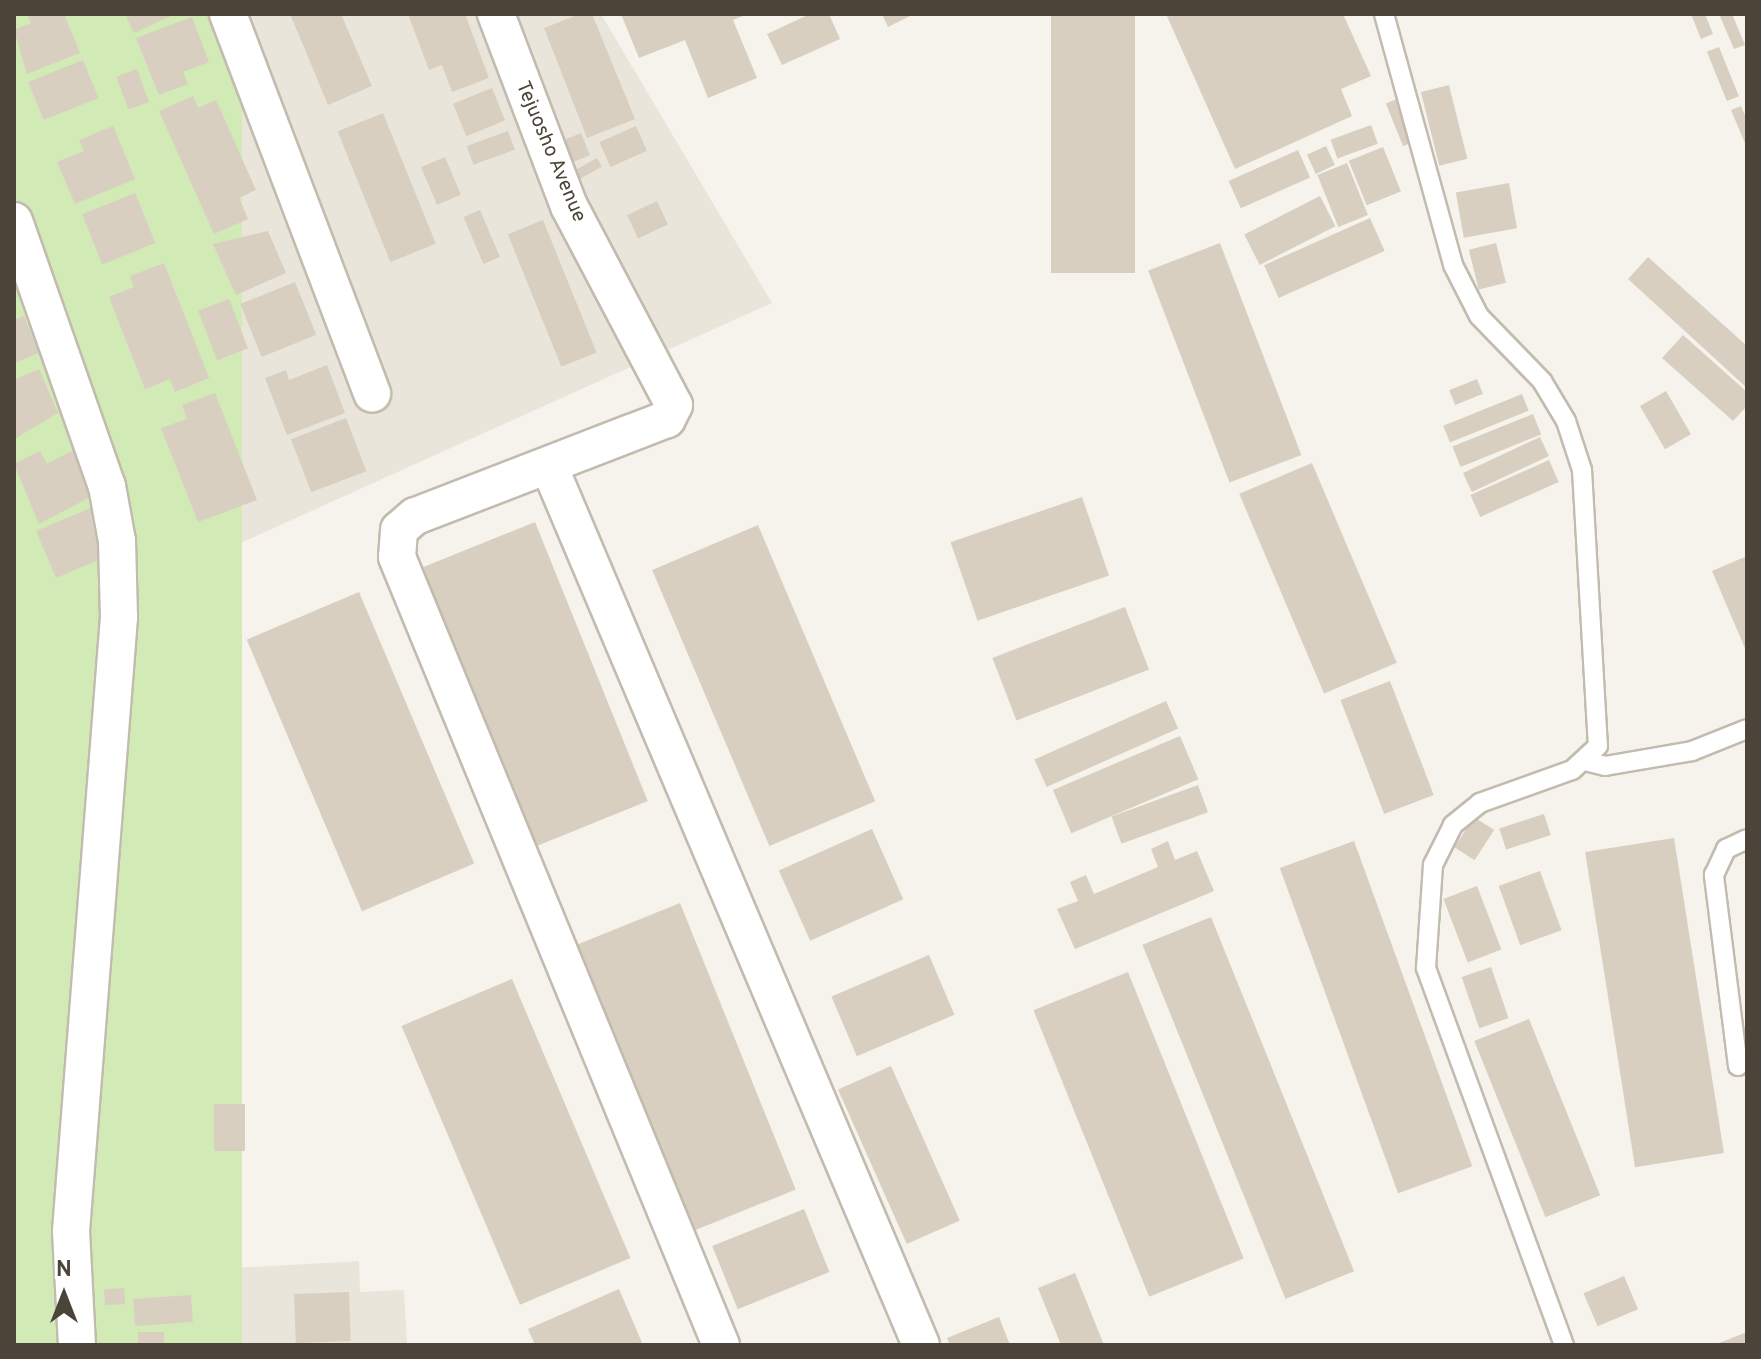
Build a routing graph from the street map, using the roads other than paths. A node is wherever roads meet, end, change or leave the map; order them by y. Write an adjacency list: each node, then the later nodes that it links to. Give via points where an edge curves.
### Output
1 (228, 14): 5 (street)
2 (496, 14): 6 (street, Tejuosho Avenue, via 569,206 674,405 667,419)
3 (1384, 14): 8 (lane, via 1453,265 1479,316 1542,381 1566,421 1582,470 1600,708 1598,746)
4 (14, 221): 11 (street, via 107,486 117,541 119,617 71,1231)
5 (372, 394)
6 (549, 466): 12 (street, Tejuosho Avenue, via 415,516 399,530 397,557); 13 (street)
7 (1747, 729): 8 (lane, via 1692,751 1605,766)
8 (1585, 761): 14 (lane, via 1480,803 1453,825 1433,865 1426,968)
9 (1747, 839): 10 (lane, via 1726,849 1714,875)
10 (1738, 1066)
11 (77, 1345)
12 (721, 1345)
13 (921, 1345)
14 (1564, 1345)

